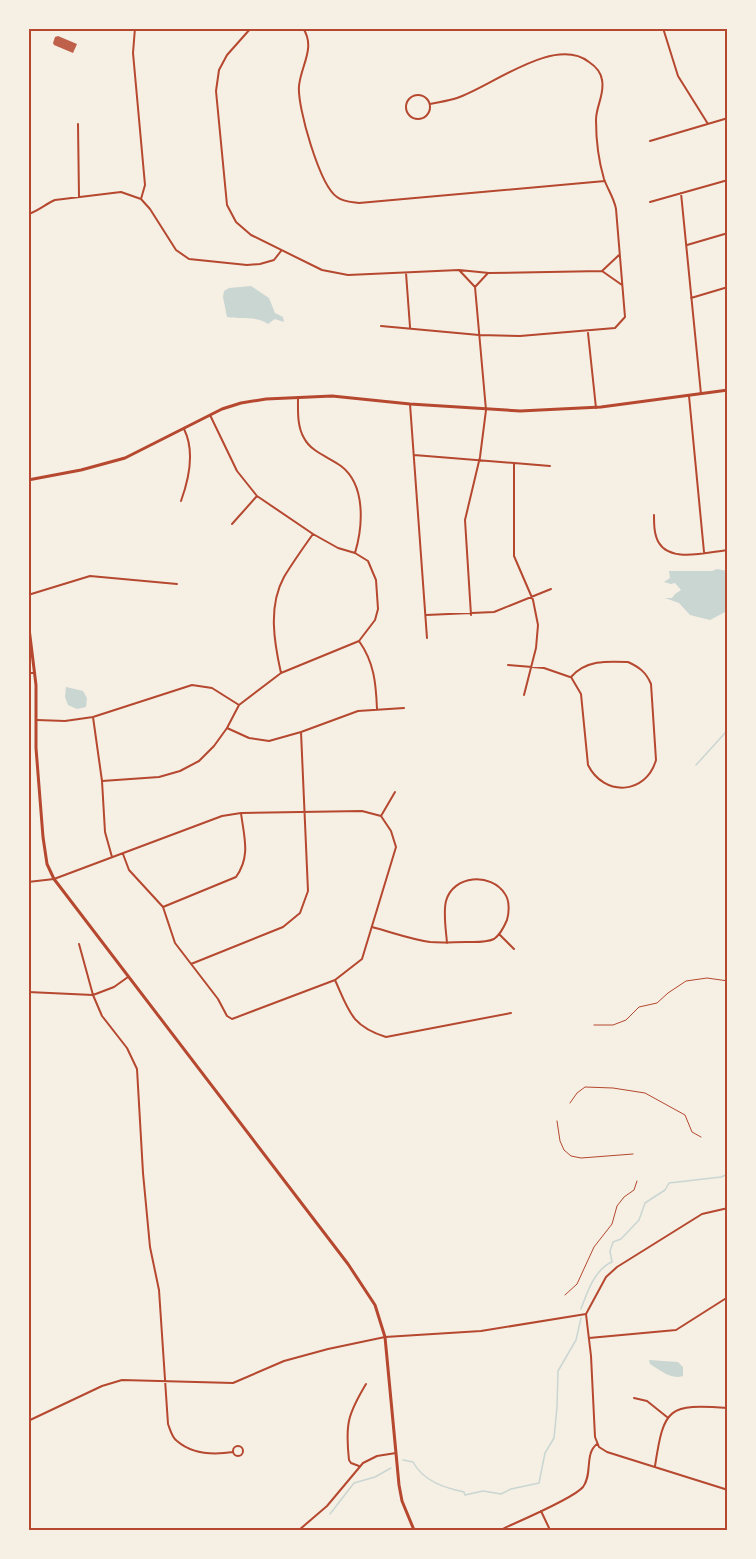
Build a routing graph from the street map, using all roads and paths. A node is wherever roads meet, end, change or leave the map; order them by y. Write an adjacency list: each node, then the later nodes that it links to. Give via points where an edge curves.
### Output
1 (135, 28): 14 (street, via 133,53 145,186)
2 (251, 28): 19 (street, via 227,55 219,70 216,91 227,205 236,222 251,236)
3 (303, 28): 11 (street, via 310,42 299,87 303,121 328,188 338,198 359,203)
4 (663, 28): 8 (street, via 678,76)
5 (430, 104): 5 (street, via 417,95 409,100 407,109 411,116 420,118 428,113); 11 (street, via 457,98 546,56 578,56 596,67 602,76 604,89 596,118)
6 (728, 118): 8 (street)
7 (78, 124): 13 (street)
8 (708, 124): 9 (street)
9 (650, 141)
10 (728, 180): 12 (street)
11 (605, 181): 20 (street, via 614,200)
12 (681, 193): 15 (street); 18 (street)
13 (79, 197): 14 (street, via 122,192); 16 (street, via 55,200)
14 (141, 199): 19 (street, via 176,250 189,259 260,264 274,260)
15 (650, 202)
16 (28, 214)
17 (728, 233): 18 (street)
18 (686, 245): 28 (street)
19 (281, 251): 23 (street, via 331,273)
20 (619, 255): 22 (street); 25 (street)
21 (459, 270): 23 (street); 24 (street); 26 (street)
22 (602, 271): 24 (street); 25 (street)
23 (406, 273): 30 (street)
24 (489, 273): 26 (street)
25 (622, 286): 31 (street, via 625,317 615,328)
26 (476, 287): 32 (street)
27 (728, 287): 28 (street)
28 (691, 298): 34 (street)
29 (381, 326): 30 (street)
30 (410, 328): 32 (street)
31 (588, 332): 32 (street); 38 (street)
32 (479, 335): 39 (street)
33 (728, 390): 34 (main road)
34 (701, 394): 35 (main road)
35 (689, 396): 38 (main road); 53 (street)
36 (298, 397): 37 (main road, via 332,396); 40 (main road, via 250,401); 54 (street, via 304,440 342,467 359,497 361,533)
37 (410, 404): 39 (main road); 42 (street)
38 (596, 408): 39 (main road)
39 (486, 410): 43 (street)
40 (210, 415): 41 (main road); 47 (street, via 237,471)
41 (184, 429): 46 (main road, via 119,460); 48 (street, via 190,475)
42 (414, 455): 43 (street); 59 (street)
43 (479, 460): 44 (street); 60 (street, via 465,528)
44 (514, 464): 45 (street); 58 (street, via 514,556)
45 (550, 466)
46 (28, 480)
47 (257, 496): 50 (street); 51 (street)
48 (181, 501)
49 (654, 515): 53 (street, via 657,542 664,549 679,555)
50 (232, 524)
51 (313, 534): 54 (street); 68 (street, via 283,579 274,606 274,644)
52 (728, 550): 53 (street)
53 (705, 552)
54 (355, 553): 63 (street, via 368,561 376,580 378,600 375,620)
55 (177, 585): 57 (street, via 90,576)
56 (551, 589): 58 (street)
57 (28, 594)
58 (532, 597): 60 (street, via 494,612); 65 (street, via 538,633)
59 (426, 615): 60 (street); 62 (street)
60 (471, 615)
61 (28, 620): 67 (main road)
62 (428, 638)
63 (359, 640): 68 (street); 73 (street, via 369,654)
64 (508, 665): 65 (street)
65 (532, 666): 69 (street); 70 (street)
66 (28, 673): 67 (street)
67 (35, 673): 75 (main road)
68 (280, 673): 71 (street)
69 (570, 677): 69 (street, via 581,694 592,774 614,787 636,785 644,780 656,760 652,693 647,675 635,665 620,661 587,664)
70 (524, 694)
71 (239, 705): 74 (street, via 212,688 192,685); 76 (street)
72 (404, 708): 73 (street)
73 (377, 709): 77 (street, via 358,711)
74 (93, 717): 75 (street); 78 (street)
75 (36, 720): 85 (main road, via 43,837)
76 (227, 728): 77 (street, via 249,738 269,741); 78 (street, via 199,761 180,771 159,777)
77 (301, 732): 80 (street)
78 (102, 781): 84 (street, via 105,832)
79 (395, 792): 82 (street)
80 (306, 811): 81 (street); 82 (street, via 362,811); 93 (street, via 308,891 300,913 283,927)
81 (241, 813): 83 (street, via 222,816); 87 (street, via 246,856 236,877)
82 (381, 816): 88 (street, via 392,831 396,847)
83 (123, 854): 84 (street); 87 (street, via 129,870)
84 (112, 857): 85 (street)
85 (54, 879): 86 (street); 94 (main road)
86 (28, 882)
87 (163, 907): 93 (street, via 175,943)
88 (372, 927): 90 (street, via 426,941); 95 (street, via 362,959)
89 (500, 934): 90 (street, via 483,942); 90 (street, via 509,905 505,893 490,882 465,881 454,888 446,901); 92 (street)
90 (447, 942)
91 (79, 944): 98 (street)
92 (514, 949)
93 (191, 964): 95 (street, via 229,1018)
94 (128, 977): 98 (street); 110 (main road, via 360,1280 375,1305)
95 (335, 980): 99 (street, via 358,1024 386,1037)
96 (728, 981): 100 (path, via 686,981 657,1003 639,1007 626,1020)
97 (28, 992): 98 (street)
98 (93, 994): 112 (street, via 102,1016 127,1048 137,1070 143,1173 150,1247 159,1290)
99 (511, 1013)
100 (594, 1025)
101 (570, 1102): 103 (path, via 585,1087 645,1093 685,1115 692,1132)
102 (557, 1121): 104 (path, via 560,1141 571,1156)
103 (701, 1137)
104 (633, 1155)
105 (637, 1181): 107 (path, via 634,1190 617,1206 612,1224 594,1246 577,1284)
106 (728, 1208): 109 (street, via 702,1214 617,1268 606,1277)
107 (565, 1295)
108 (728, 1297): 111 (street, via 676,1330)
109 (586, 1314): 110 (street, via 481,1331); 111 (street)
110 (385, 1337): 112 (street, via 284,1361 233,1383); 120 (main road)
111 (589, 1338): 118 (street)
112 (165, 1382): 117 (street, via 122,1380); 119 (street, via 168,1424 175,1440 196,1452)
113 (366, 1384): 121 (street, via 351,1410 347,1429 349,1460)
114 (634, 1398): 116 (street, via 647,1401)
115 (728, 1408): 116 (street, via 683,1407)
116 (667, 1417): 122 (street)
117 (28, 1421)
118 (598, 1444): 122 (street, via 607,1452); 124 (street, via 592,1448 589,1474 583,1486)
119 (233, 1452)
120 (396, 1453): 121 (street, via 374,1457); 126 (main road, via 402,1501)
121 (359, 1466): 125 (street, via 327,1506)
122 (655, 1466): 123 (street)
123 (728, 1490)
124 (541, 1511): 127 (street); 128 (street)
125 (299, 1530)
126 (414, 1530)
127 (500, 1530)
128 (550, 1530)

